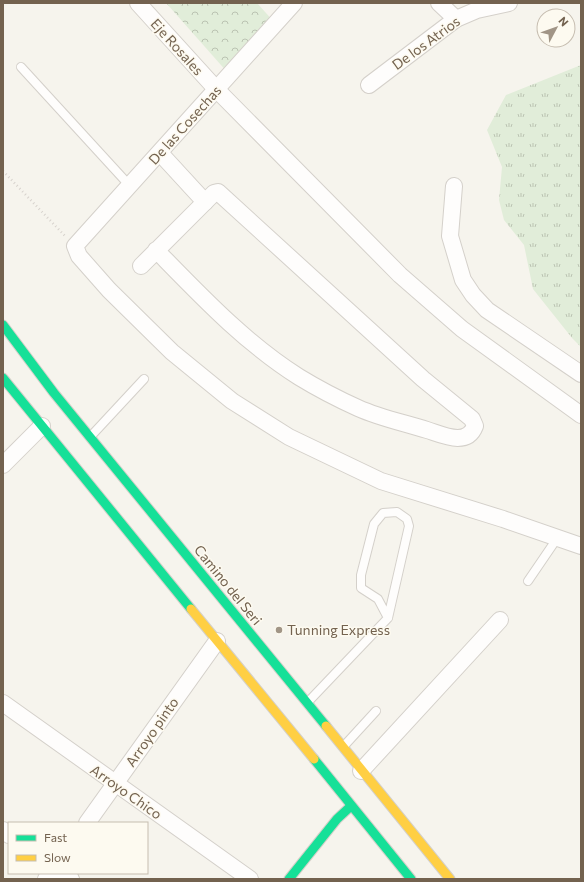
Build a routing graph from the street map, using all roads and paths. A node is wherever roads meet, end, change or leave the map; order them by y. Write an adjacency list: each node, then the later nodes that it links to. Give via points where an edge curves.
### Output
1 (294, 3): 8 (street, De las Cosechas)
2 (439, 3): 5 (street)
3 (509, 3): 5 (street, De los Atrios, via 477,10)
4 (142, 5): 8 (street, Eje Rosales)
5 (456, 20): 7 (street, De los Atrios)
6 (21, 66): 11 (lane)
7 (369, 85)
8 (217, 90): 9 (street, De las Cosechas); 21 (street, Eje Rosales, via 400,275 462,329)
9 (160, 153): 11 (street, De las Cosechas); 13 (street)
10 (3, 171): 14 (path)
11 (130, 186): 14 (street, De las Cosechas)
12 (454, 186): 18 (street, via 450,236 464,280 473,295 487,310)
13 (205, 202): 15 (street); 15 (street, via 214,193 219,193 423,379 472,419 475,426 470,435 458,439 359,408 299,377 260,348 204,300)
14 (75, 246): 25 (street, via 79,256 110,290 172,352 232,401 289,437 381,481)
15 (156, 250): 16 (street)
16 (140, 266)
17 (3, 325): 23 (main road, Camino del Seri)
18 (581, 374)
19 (3, 378): 22 (main road)
20 (144, 379): 23 (lane)
21 (581, 416)
22 (42, 426): 24 (street); 30 (main road)
23 (90, 437): 32 (main road, Camino del Seri)
24 (3, 465)
25 (558, 537): 26 (street); 27 (lane)
26 (581, 546)
27 (528, 581)
28 (388, 618): 28 (lane, via 409,526 407,519 397,512 383,512 374,524 361,575 361,588 378,599); 32 (lane)
29 (500, 620): 35 (street)
30 (217, 641): 36 (street, Arroyo pinto); 38 (main road)
31 (3, 703): 36 (street, Arroyo Chico)
32 (307, 703): 34 (main road, Camino del Seri)
33 (376, 711): 34 (lane)
34 (342, 748): 35 (main road, Camino del Seri)
35 (361, 771): 45 (main road, Camino del Seri)
36 (116, 784): 39 (street, Arroyo pinto); 41 (street, Arroyo Chico)
37 (362, 803): 38 (main road, via 357,802)
38 (351, 806): 42 (main road, via 337,819); 43 (main road)
39 (88, 822)
40 (430, 870): 44 (main road)
41 (250, 879)
42 (289, 879)
43 (411, 879)
44 (439, 879)
45 (450, 879)

